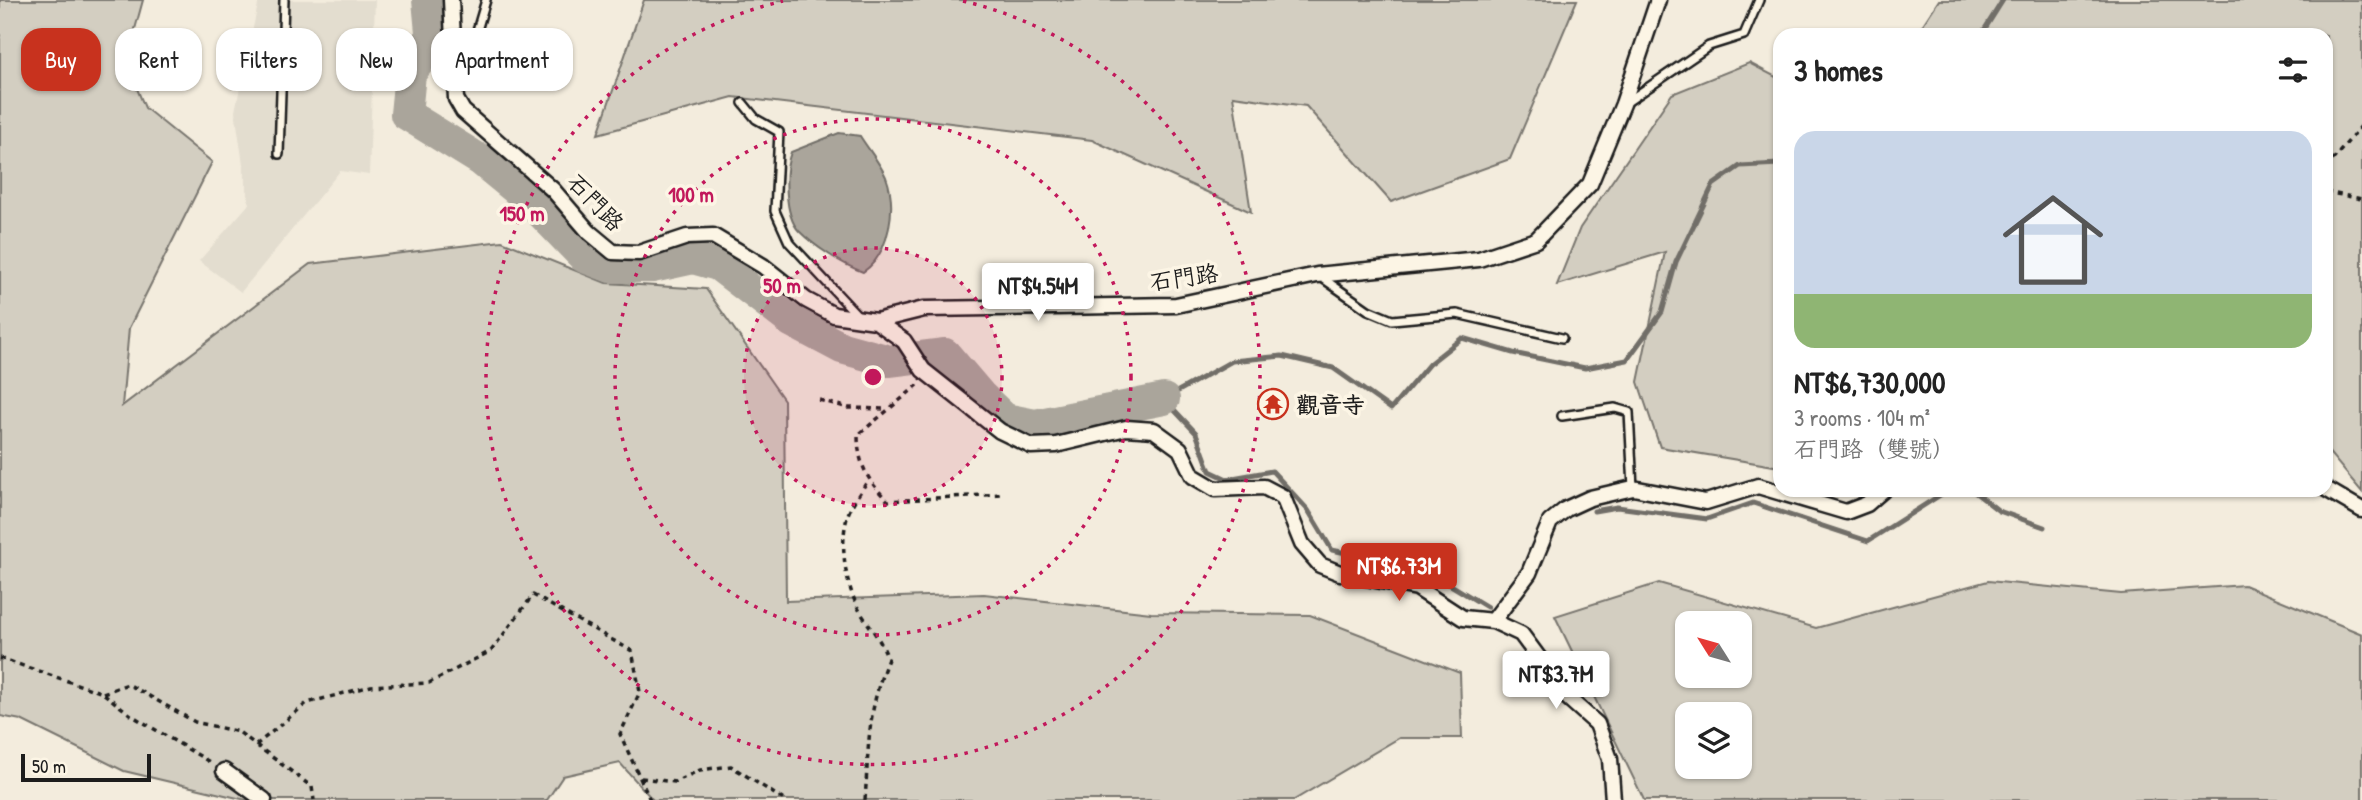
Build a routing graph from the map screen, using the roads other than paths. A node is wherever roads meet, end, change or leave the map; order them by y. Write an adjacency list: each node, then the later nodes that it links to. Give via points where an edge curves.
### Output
1 (284, 0): 9 (lane)
2 (451, 0): 6 (street)
3 (486, 0): 6 (lane)
4 (1658, 0): 8 (street, 石門路)
5 (1759, 0): 8 (lane, via 1744,35 1709,46)
6 (456, 99): 11 (street, 石門路, via 463,111 553,190 589,232 613,251 639,253 687,237 713,236 763,266 806,300 834,315)
7 (743, 103): 11 (lane, via 756,118 779,132 775,211 789,242)
8 (1623, 104): 10 (street, 石門路, via 1590,184 1536,240 1479,259)
9 (279, 153)
10 (1317, 275): 12 (street, 石門路, via 1176,305 924,309); 13 (lane, via 1368,310 1392,320 1457,314)
11 (859, 318): 12 (street, 石門路)
12 (876, 321): 21 (street, via 904,341 923,370 1000,431 1031,446 1056,445 1126,428 1154,430 1180,449 1193,476 1215,489 1264,487 1283,497 1303,544 1320,565 1417,588 1463,618)
13 (1562, 338)
14 (1562, 416): 15 (lane, via 1615,408 1629,412)
15 (1633, 488): 16 (street, via 1706,502 1758,486); 21 (street, via 1590,498 1549,522 1529,573)
16 (1773, 490)
17 (2333, 493): 20 (street)
18 (1795, 497): 19 (street, via 1846,512)
19 (1875, 497)
20 (2362, 510)
21 (1493, 621): 24 (street, via 1521,634 1569,699 1597,724 1610,759)
22 (224, 771): 23 (street)
23 (264, 800)
24 (1613, 800)

